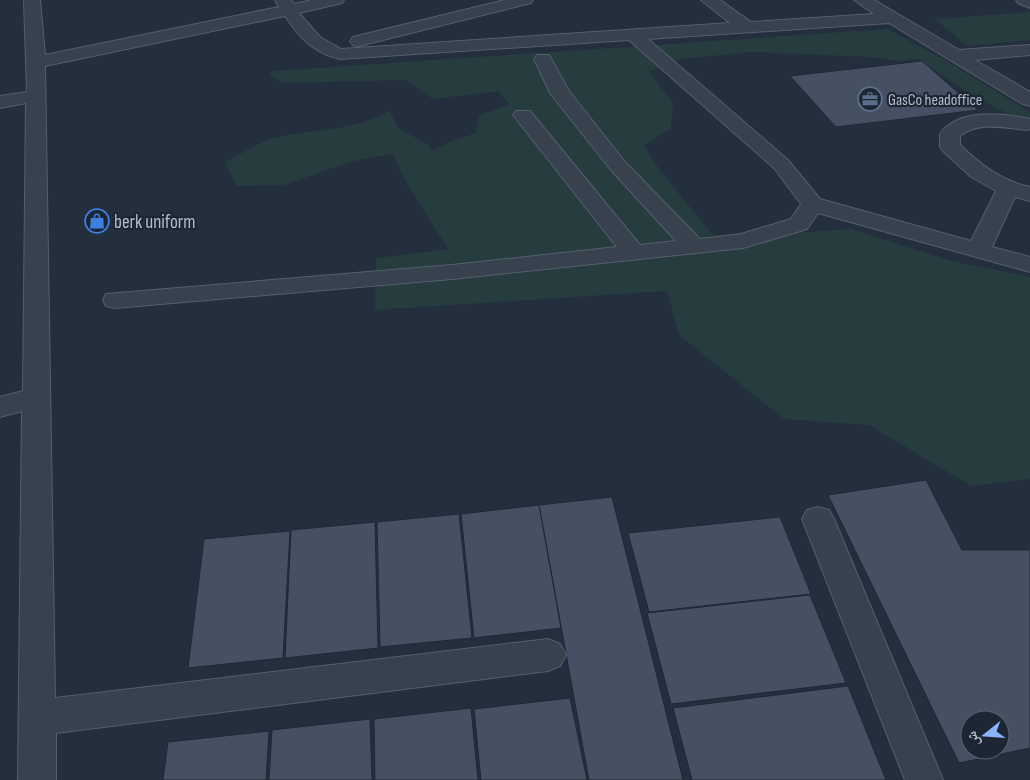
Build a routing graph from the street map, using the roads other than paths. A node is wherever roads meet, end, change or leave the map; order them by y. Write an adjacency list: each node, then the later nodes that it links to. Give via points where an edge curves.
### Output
1 (32, 0): 16 (street)
2 (336, 0): 8 (street)
3 (525, 0): 12 (street)
4 (708, 0): 10 (street)
5 (862, 0): 9 (street)
6 (1024, 0): 7 (street)
7 (1030, 3)
8 (286, 5): 12 (street); 16 (street)
9 (891, 18): 10 (street); 14 (street)
10 (748, 28): 11 (street)
11 (634, 36): 12 (street, via 352,54); 24 (street, via 781,164)
12 (325, 49)
13 (1030, 50): 14 (street)
14 (956, 56): 18 (street)
15 (543, 59): 25 (street, via 560,92 618,166)
16 (36, 62): 17 (street)
17 (36, 96): 19 (street); 30 (street)
18 (1030, 100)
19 (0, 102)
20 (523, 115): 27 (street)
21 (1029, 127): 22 (street, via 989,120 963,124 950,134 950,147 972,169)
22 (1007, 190): 23 (street); 26 (street)
23 (1030, 194)
24 (812, 204): 25 (street, via 799,224 743,241); 26 (street)
25 (694, 246): 27 (street)
26 (978, 251): 28 (street)
27 (634, 253): 29 (street, via 452,272)
28 (1030, 266)
29 (115, 300)
30 (36, 398): 31 (street); 34 (street)
31 (0, 407)
32 (818, 519): 36 (street)
33 (548, 655): 34 (street)
34 (36, 718): 35 (street)
35 (37, 780)
36 (924, 780)

